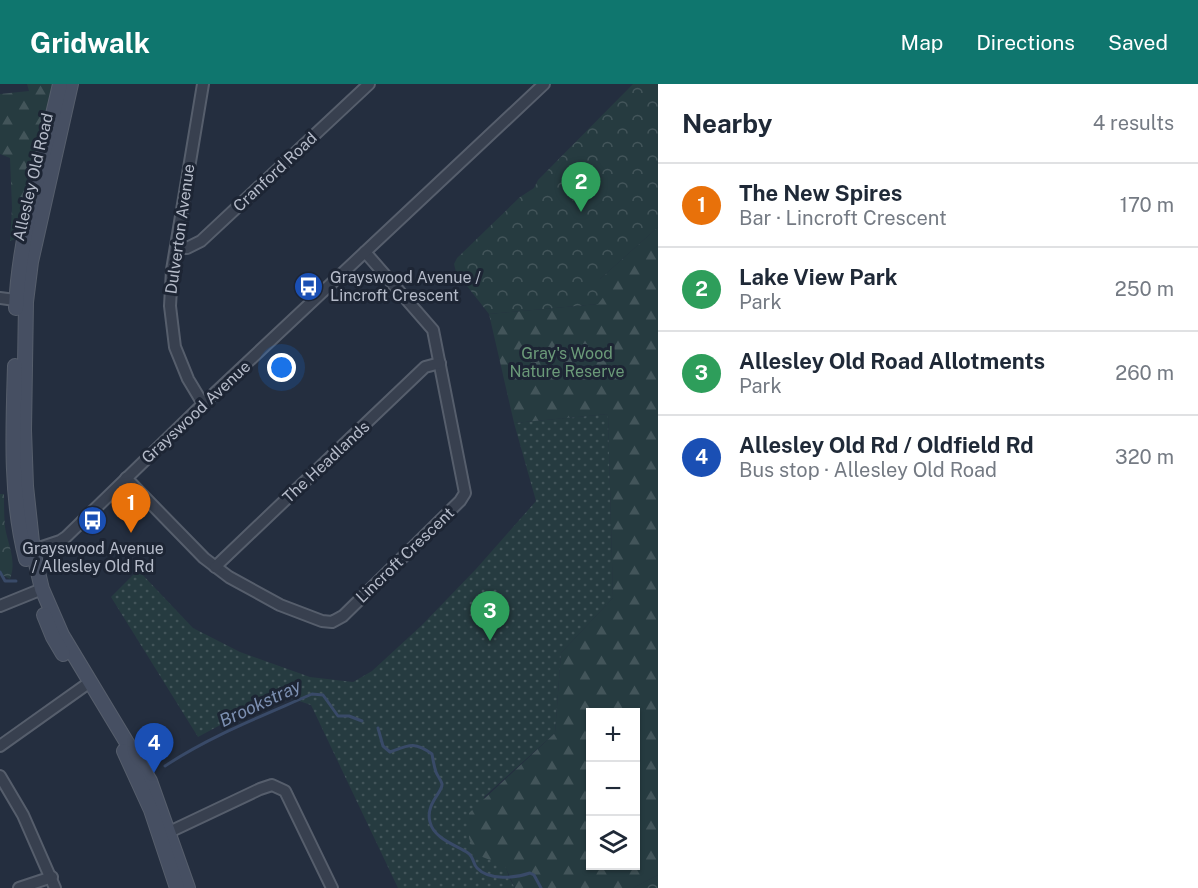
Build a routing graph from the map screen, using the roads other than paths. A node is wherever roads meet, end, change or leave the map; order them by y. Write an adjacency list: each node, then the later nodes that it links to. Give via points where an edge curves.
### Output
1 (60, 84): 9 (main road, Allesley Old Road, via 18,276)
2 (71, 84): 9 (main road, Allesley Old Road)
3 (203, 84): 6 (street, Dulverton Avenue)
4 (369, 84): 6 (street, Cranford Road, via 201,241 188,248)
5 (544, 84): 7 (street, Grayswood Avenue)
6 (176, 248): 11 (street, Dulverton Avenue, via 170,287 171,328 181,364)
7 (365, 252): 10 (street, Lincroft Crescent, via 434,330); 11 (street, Grayswood Avenue)
8 (0, 298): 9 (street)
9 (21, 301): 13 (main road, Allesley Old Road, via 14,404 15,476 18,518)
10 (440, 363): 14 (street, The Headlands, via 425,367); 14 (street, Lincroft Crescent, via 465,493 343,615 332,622 313,618 259,595)
11 (203, 404): 12 (street, Grayswood Avenue)
12 (126, 478): 13 (street, Grayswood Avenue, via 66,537); 14 (street, Lincroft Crescent)
13 (28, 552): 15 (main road, Allesley Old Road)
14 (215, 567)
15 (38, 590): 16 (street); 17 (main road, Allesley Old Road)
16 (0, 606)
17 (86, 684): 18 (street); 20 (main road, Allesley Old Road)
18 (0, 746)
19 (0, 776): 21 (street, via 23,815)
20 (165, 834): 23 (main road, Allesley Old Road); 24 (main road, Allesley Old Road); 25 (street, via 260,789 272,784 279,786 290,799)
21 (53, 883): 22 (street)
22 (19, 888)
23 (177, 888)
24 (188, 888)
25 (332, 888)

